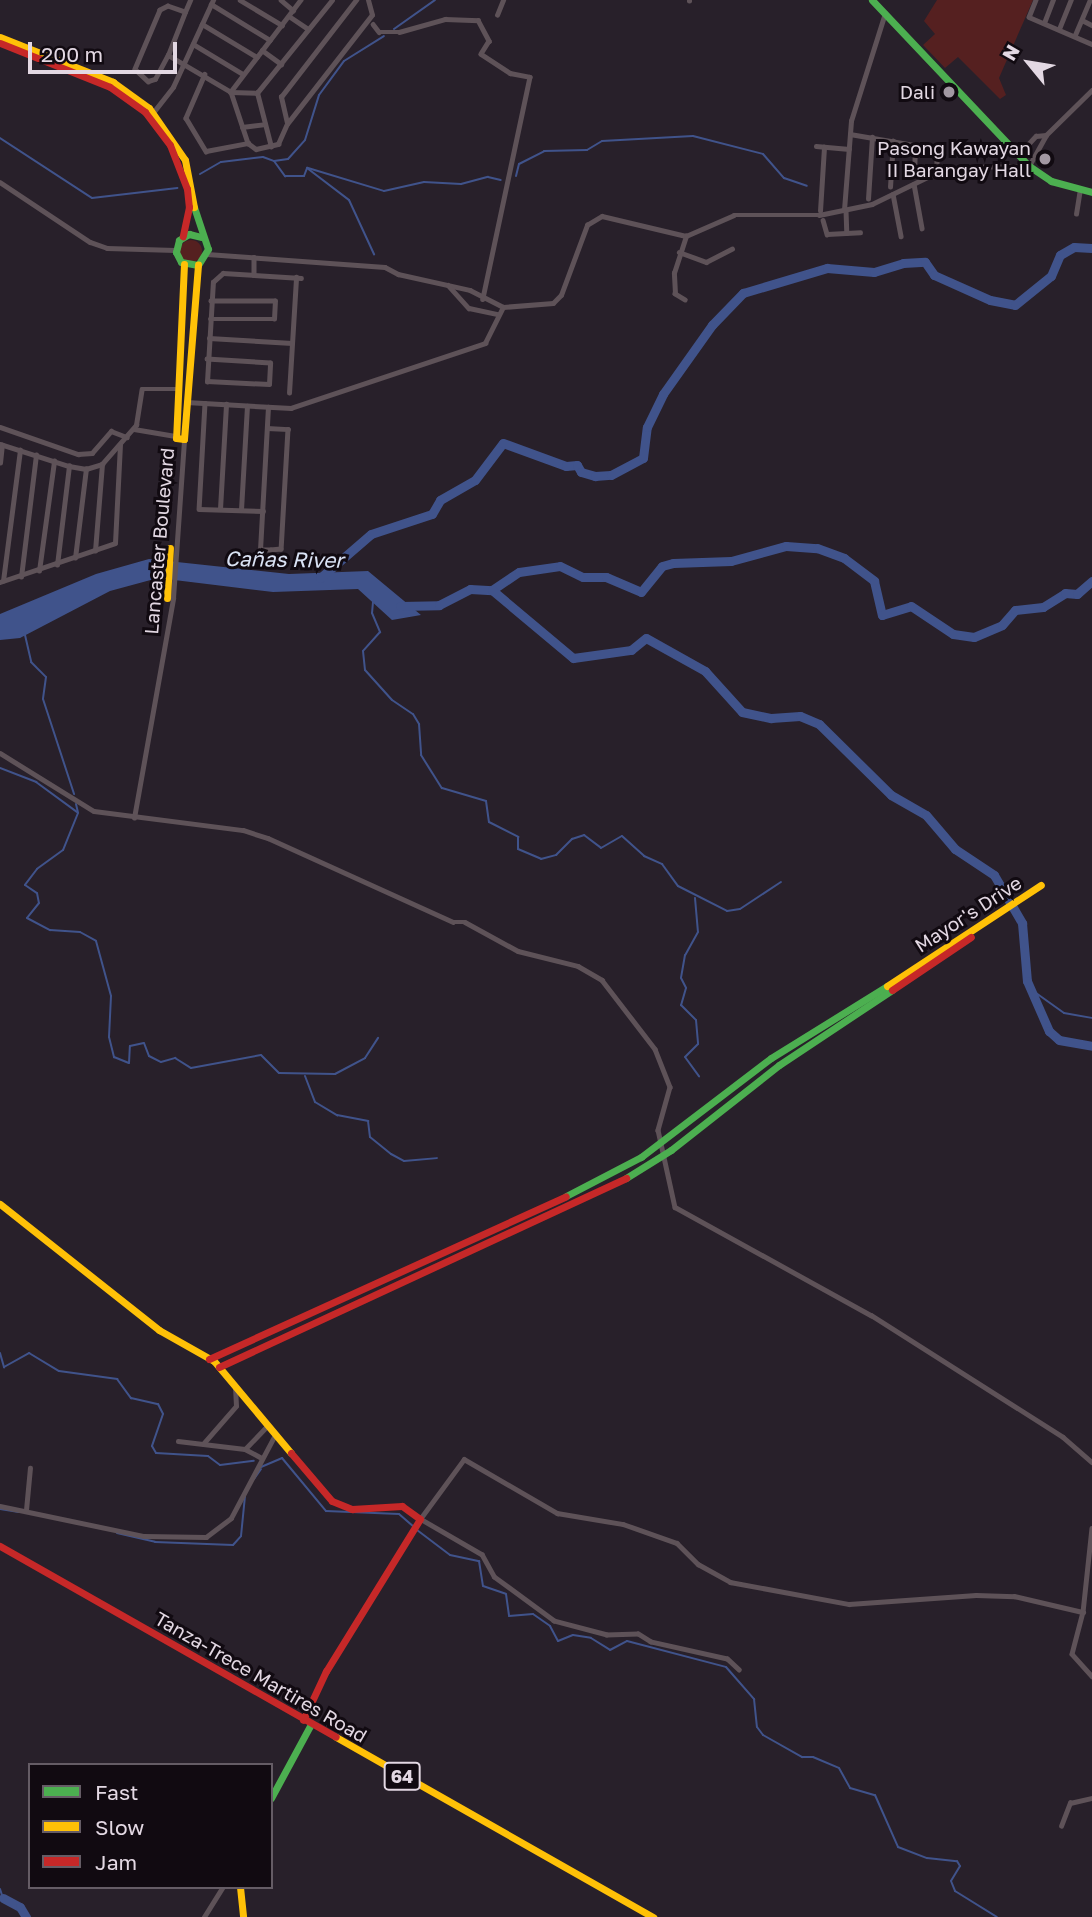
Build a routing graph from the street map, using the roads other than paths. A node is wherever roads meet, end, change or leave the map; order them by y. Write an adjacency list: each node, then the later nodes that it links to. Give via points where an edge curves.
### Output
1 (190, 0): 17 (street)
2 (240, 0): 25 (street)
3 (281, 0): 16 (street)
4 (301, 0): 16 (street)
5 (332, 0): 27 (street)
6 (356, 0): 47 (street, via 281,97)
7 (368, 0): 47 (street, via 372,15)
8 (503, 0): 19 (street)
9 (872, 0): 18 (main road)
10 (1036, 0): 22 (street, via 1029,17)
11 (1053, 0): 22 (street)
12 (1072, 0): 28 (street)
13 (1090, 0): 15 (street)
14 (212, 2): 23 (street); 31 (street)
15 (1090, 7): 21 (street)
16 (293, 10): 20 (street)
17 (185, 12): 36 (street); 36 (street, via 167,6 160,10 137,60 137,74 152,81)
18 (886, 12): 49 (street); 59 (main road)
19 (497, 15)
20 (289, 16): 25 (street); 27 (street)
21 (1082, 20): 26 (street); 29 (street)
22 (1044, 23): 28 (street)
23 (202, 24): 33 (street); 37 (street)
24 (373, 24): 90 (street, via 379,32 399,32 445,19 478,20 489,41 481,54 510,73 530,77)
25 (282, 25): 31 (street)
26 (1092, 25)
27 (308, 29): 39 (street)
28 (1059, 29): 29 (street)
29 (1075, 35): 34 (street)
30 (0, 37): 45 (main road, via 113,82)
31 (270, 40): 35 (street)
32 (0, 43): 45 (main road, via 110,87)
33 (193, 44): 38 (street); 41 (street)
34 (1092, 44)
35 (262, 50): 37 (street); 39 (street)
36 (168, 55): 38 (street)
37 (257, 57): 41 (street)
38 (184, 62): 40 (street); 45 (street)
39 (281, 64): 44 (street)
40 (205, 74): 43 (street); 53 (street, via 186,118 206,151)
41 (244, 74): 43 (street)
42 (1092, 90): 50 (street)
43 (231, 92): 44 (street); 48 (street)
44 (257, 93): 46 (street)
45 (151, 115): 77 (main road, via 170,145 187,189 190,207); 80 (main road, via 185,160)
46 (265, 124): 48 (street); 56 (street)
47 (287, 124): 56 (street, via 278,144)
48 (242, 127): 53 (street)
49 (850, 134): 51 (street); 58 (street)
50 (1046, 135): 59 (street, via 1036,136); 61 (street)
51 (872, 137): 52 (street); 69 (street)
52 (893, 141): 54 (street); 65 (street)
53 (248, 143): 56 (street, via 256,149)
54 (915, 145): 60 (street, via 938,150); 62 (street)
55 (816, 146): 57 (street)
56 (271, 147)
57 (824, 147): 58 (street); 71 (street)
58 (849, 149): 70 (street)
59 (1018, 155): 61 (main road)
60 (937, 166)
61 (1029, 166): 64 (street, via 962,167); 66 (main road, via 1051,181)
62 (914, 175)
63 (0, 182): 82 (street, via 90,242 107,248)
64 (914, 184): 68 (street); 74 (street)
65 (890, 187)
66 (1080, 190): 67 (main road); 72 (street)
67 (1092, 192)
68 (893, 194): 70 (street); 79 (street)
69 (868, 199)
70 (845, 210): 76 (street); 78 (street, via 819,215 734,215)
71 (820, 211)
72 (1076, 214)
73 (823, 220): 76 (street, via 825,234)
74 (922, 228)
75 (860, 232): 76 (street)
76 (848, 233)
77 (183, 236): 80 (main road); 82 (main road)
78 (686, 236): 83 (street); 93 (street, via 602,216 587,225 562,295 553,303)
79 (901, 236)
80 (201, 237): 84 (main road)
81 (732, 249): 83 (street, via 706,262)
82 (176, 250): 86 (main road)
83 (679, 252): 91 (street, via 675,294)
84 (207, 254): 85 (street); 87 (main road)
85 (254, 257): 88 (street); 89 (street, via 367,264)
86 (184, 264): 87 (main road); 99 (main road, Lancaster Boulevard)
87 (198, 265): 99 (main road, Lancaster Boulevard)
88 (254, 275): 92 (street, via 223,273 213,282); 97 (street, via 299,278)
89 (448, 285): 90 (street, via 470,290); 94 (street, via 469,308)
90 (483, 299): 93 (street)
91 (685, 300)
92 (211, 301): 95 (street); 95 (street, via 275,301 274,319)
93 (503, 307): 94 (street)
94 (498, 314): 105 (street, via 492,336 485,343 291,408)
95 (210, 319): 96 (street)
96 (209, 338): 97 (street); 98 (street)
97 (292, 343): 100 (street)
98 (207, 359): 98 (street, via 207,381 269,384 270,363)
99 (183, 390): 101 (main road, Lancaster Boulevard); 107 (street, via 142,389); 110 (main road, Lancaster Boulevard)
100 (289, 393)
101 (186, 402): 102 (street); 110 (main road, Lancaster Boulevard)
102 (205, 403): 103 (street); 120 (street, via 199,509)
103 (226, 404): 104 (street); 120 (street)
104 (247, 406): 105 (street); 121 (street)
105 (268, 407): 108 (street)
106 (0, 427): 109 (street, via 78,454 92,453 111,431)
107 (133, 428): 109 (street); 110 (street)
108 (267, 428): 122 (street); 122 (street, via 288,429 281,549 260,550)
109 (127, 437): 112 (street)
110 (179, 438): 123 (street, Lancaster Boulevard)
111 (1, 444): 113 (street); 116 (street)
112 (120, 444): 117 (street); 124 (street, via 115,543)
113 (20, 450): 114 (street); 129 (street)
114 (36, 455): 115 (street); 128 (street)
115 (54, 461): 118 (street); 127 (street)
116 (0, 463)
117 (102, 464): 119 (street); 124 (street)
118 (69, 466): 119 (street); 126 (street)
119 (86, 469): 125 (street)
120 (220, 509): 121 (street)
121 (241, 510): 122 (street)
122 (262, 510)
123 (173, 548): 130 (main road, Lancaster Boulevard)
124 (95, 551): 125 (street)
125 (75, 558): 126 (street)
126 (57, 565): 127 (street)
127 (39, 572): 128 (street)
128 (21, 577): 129 (street)
129 (2, 582)
130 (170, 598): 132 (street, Lancaster Boulevard)
131 (0, 752): 132 (street, via 94,811)
132 (134, 818): 135 (street, via 243,830 268,838 453,922 465,922 518,951 578,966 602,980 655,1049 670,1087 657,1130)
133 (1041, 885): 134 (main road, Mayor's Drive)
134 (999, 916): 135 (main road, Mayor's Drive, via 771,1058); 136 (main road, via 917,977 779,1065)
135 (661, 1144): 136 (street); 138 (main road, Mayor's Drive, via 578,1190)
136 (661, 1156): 139 (main road, via 610,1187); 147 (street, via 679,1210 871,1315 1063,1437)
137 (0, 1204): 138 (main road, via 129,1308)
138 (209, 1359): 139 (main road)
139 (219, 1367): 140 (main road)
140 (235, 1386): 141 (main road); 144 (street, via 236,1406)
141 (267, 1426): 142 (main road); 145 (street)
142 (275, 1435): 146 (street); 151 (main road, via 332,1501 352,1508 402,1506)
143 (178, 1441): 144 (street)
144 (203, 1444): 145 (street)
145 (245, 1449): 146 (street)
146 (260, 1457): 150 (street, via 231,1518 206,1537 144,1536)
147 (1092, 1462)
148 (30, 1468): 150 (street)
149 (0, 1506): 150 (street)
150 (26, 1510)
151 (416, 1525): 154 (street, via 464,1459 557,1513 623,1524 677,1543 698,1564 730,1582 849,1604 976,1594 1014,1596); 155 (street, via 479,1553 494,1577 554,1621 607,1635 638,1634 651,1642 727,1659); 157 (main road, via 326,1671)
152 (1092, 1528): 154 (street)
153 (0, 1546): 157 (main road, Tanza-Trece Martires Road / 64)
154 (1083, 1612): 156 (street, via 1072,1654)
155 (738, 1670)
156 (1092, 1676)
157 (303, 1720): 158 (main road, Tanza-Trece Martires Road / 64)
158 (311, 1724): 159 (main road); 166 (main road, Tanza-Trece Martires Road / 64)
159 (273, 1794)
160 (1092, 1798): 161 (street, via 1070,1803)
161 (1061, 1826)
162 (222, 1889): 164 (street)
163 (240, 1889): 165 (main road)
164 (204, 1917)
165 (243, 1917)
166 (653, 1917)

